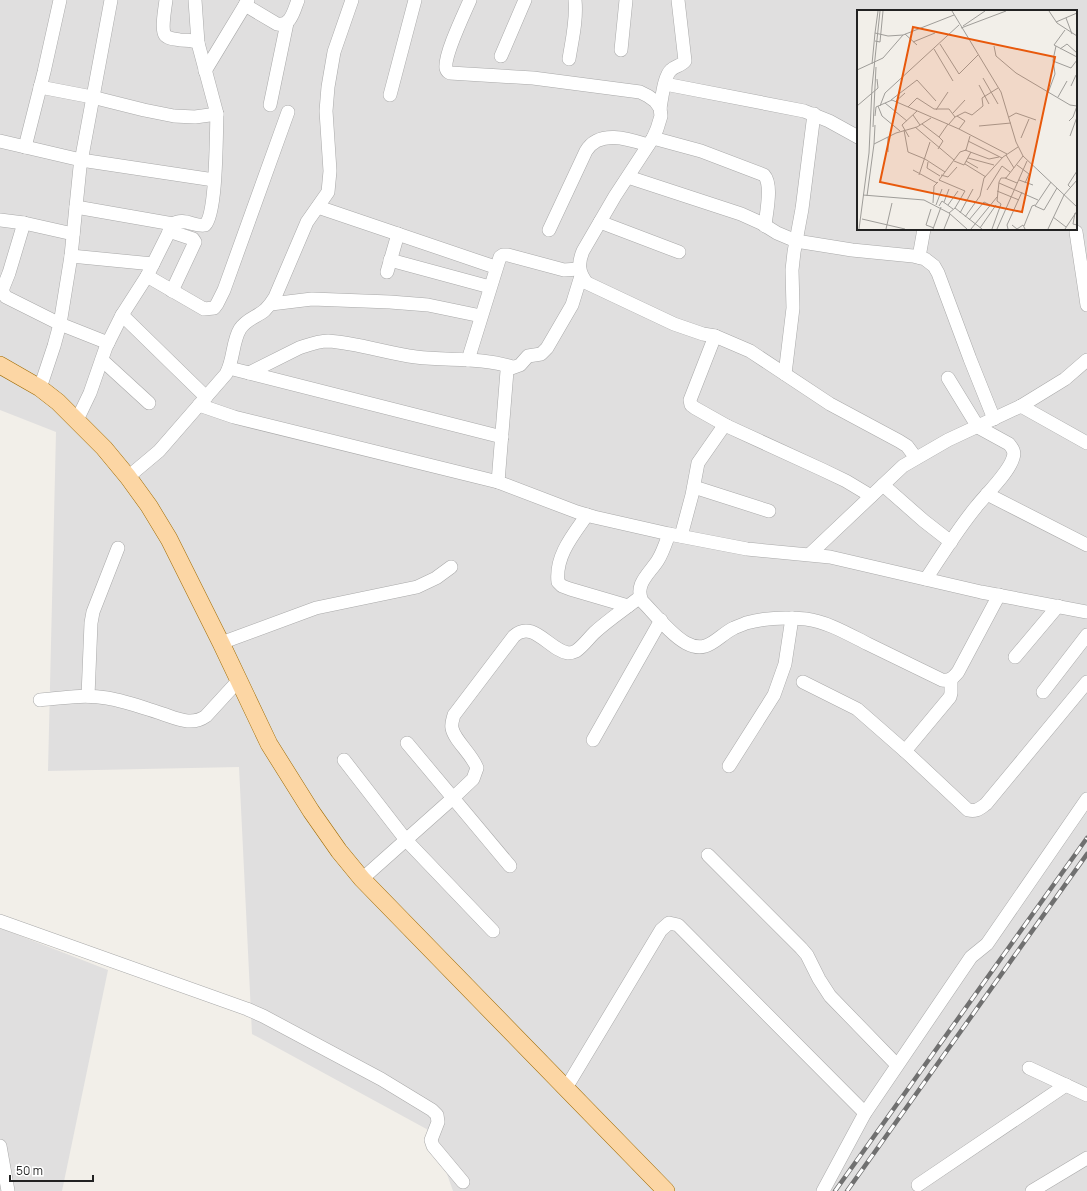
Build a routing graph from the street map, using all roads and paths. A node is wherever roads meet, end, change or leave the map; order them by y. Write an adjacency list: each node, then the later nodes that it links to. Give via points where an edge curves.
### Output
1 (60, 0): 23 (street)
2 (111, 0): 25 (street)
3 (166, 0): 17 (street, via 164,34 168,38 193,40)
4 (196, 0): 15 (street)
5 (202, 0): 15 (street)
6 (298, 0): 16 (street)
7 (352, 0): 39 (street, via 330,69 326,111 330,183 328,192)
8 (415, 0): 24 (street)
9 (470, 0): 27 (street, via 448,55 446,68 450,73 533,78 640,92 655,101)
10 (525, 0): 19 (street)
11 (575, 0): 20 (street, via 575,23)
12 (626, 0): 18 (street)
13 (678, 0): 22 (street, via 685,61 670,71)
14 (247, 2): 16 (street, via 277,24); 21 (street)
15 (196, 13): 17 (street)
16 (287, 23): 26 (street)
17 (198, 43): 21 (street)
18 (621, 50)
19 (500, 56)
20 (569, 60)
21 (205, 71): 29 (street)
22 (665, 84): 27 (street); 30 (street)
23 (40, 87): 25 (street); 34 (street)
24 (390, 95)
25 (92, 97): 29 (street, via 174,116); 35 (street)
26 (270, 105)
27 (660, 108): 33 (street, via 661,116)
28 (288, 112): 58 (street, via 217,304 214,308 204,309)
29 (217, 114): 37 (street)
30 (814, 114): 31 (street); 50 (street)
31 (857, 136)
32 (0, 142): 34 (street)
33 (651, 142): 36 (street); 43 (street, via 701,151 764,175 769,188); 45 (street, via 623,138 593,142 586,151)
34 (25, 147): 35 (street)
35 (81, 160): 37 (street); 38 (street)
36 (628, 177): 41 (street); 43 (street, via 741,214)
37 (214, 180): 44 (street, via 208,222 201,226 181,221)
38 (76, 207): 44 (street); 48 (street)
39 (318, 207): 49 (street); 59 (street, via 307,222)
40 (0, 220): 42 (street)
41 (600, 222): 51 (street); 56 (street, via 583,250 579,260)
42 (24, 223): 48 (street); 63 (street, via 3,293 6,297)
43 (765, 226): 50 (street)
44 (171, 227): 55 (street); 58 (street, via 195,242)
45 (548, 230)
46 (924, 230): 53 (street)
47 (1076, 232): 60 (street)
48 (73, 234): 52 (street)
49 (398, 234): 54 (street); 57 (street, via 388,266)
50 (796, 241): 53 (street); 73 (street, via 792,270 792,323)
51 (679, 252)
52 (71, 256): 55 (street); 63 (street)
53 (919, 258): 79 (street, via 930,262 938,273)
54 (496, 267): 56 (street, via 500,257 508,255); 57 (street)
55 (150, 270): 58 (street); 61 (street)
56 (580, 272): 64 (street, via 587,283 674,324); 70 (street, via 572,305 547,348 541,354 528,356 520,365)
57 (490, 287): 62 (street)
58 (172, 291)
59 (271, 304): 62 (street, via 312,299 390,302); 71 (street, via 240,329)
60 (1087, 305)
61 (122, 314): 65 (street); 76 (street)
62 (481, 316): 67 (street)
63 (60, 324): 65 (street); 75 (street)
64 (715, 336): 73 (street, via 750,351); 81 (street, via 690,400 695,408)
65 (108, 343): 66 (street)
66 (102, 360): 77 (street); 80 (street)
67 (468, 360): 70 (street); 72 (street, via 415,357 327,341 299,348)
68 (1087, 360): 78 (street, via 1065,379)
69 (0, 365): 75 (main road)
70 (512, 367): 83 (street, via 506,376)
71 (229, 368): 72 (street); 76 (street)
72 (249, 373): 83 (street)
73 (785, 374): 85 (street, via 830,404 907,446)
74 (948, 378): 82 (street)
75 (40, 388): 80 (main road)
76 (203, 401): 86 (street, via 159,451); 87 (street, via 234,417)
77 (149, 403)
78 (1021, 406): 79 (street); 84 (street)
79 (994, 419): 82 (street)
80 (77, 420): 86 (main road)
81 (727, 426): 89 (street, via 720,430 701,457); 91 (street, via 834,475)
82 (978, 427): 85 (street); 90 (street, via 1009,444 1014,453 1013,460)
83 (502, 438): 87 (street)
84 (1087, 442)
85 (916, 458): 88 (street, via 898,470)
86 (128, 477): 109 (main road, via 169,539)
87 (498, 482): 93 (street)
88 (883, 485): 91 (street); 95 (street)
89 (694, 487): 92 (street); 94 (street)
90 (987, 494): 95 (street); 96 (street)
91 (871, 496): 98 (street)
92 (769, 511)
93 (587, 515): 94 (street); 103 (street, via 564,550 558,567 558,582 570,589)
94 (675, 535): 98 (street, via 747,549); 102 (street, via 643,580)
95 (951, 542): 100 (street)
96 (1087, 545)
97 (118, 548): 116 (street, via 91,624)
98 (810, 554): 100 (street)
99 (450, 567): 109 (street, via 436,578 417,587 316,608)
100 (926, 579): 101 (street)
101 (999, 595): 104 (street); 112 (street, via 958,672)
102 (640, 597): 103 (street); 107 (street)
103 (628, 606): 123 (street, via 574,652 560,650 530,631 518,632 514,636 454,715 452,728 455,735 477,768 473,779)
104 (1058, 606): 105 (street); 110 (street)
105 (1087, 612)
106 (792, 618): 107 (street, via 747,623 701,647 686,643); 112 (street, via 814,621 834,628 942,680); 122 (street, via 785,664 774,694)
107 (661, 620): 118 (street)
108 (1087, 635): 115 (street)
109 (221, 643): 111 (main road)
110 (1015, 657)
111 (239, 680): 116 (street, via 206,716 193,722 108,698); 128 (main road, via 269,744 311,811)
112 (951, 680): 120 (street, via 950,697)
113 (803, 682): 120 (street, via 857,709)
114 (1087, 682): 120 (street, via 986,804 974,811 968,810)
115 (1043, 692)
116 (88, 696): 117 (street)
117 (40, 700)
118 (593, 740)
119 (407, 743): 123 (street)
120 (905, 751)
121 (344, 760): 125 (street)
122 (729, 766)
123 (453, 798): 125 (street); 127 (street)
124 (1087, 799): 131 (street, via 987,944 972,957)
125 (406, 840): 128 (street); 130 (street)
126 (708, 855): 131 (street, via 801,948 830,996)
127 (510, 866)
128 (362, 879): 134 (main road)
129 (0, 921): 139 (street, via 252,1011 381,1079 437,1115 438,1122 431,1140 433,1146)
130 (493, 930)
131 (897, 1066): 136 (street)
132 (1029, 1068): 133 (street)
133 (1066, 1085): 135 (street); 140 (street)
134 (566, 1088): 136 (street, via 661,930 669,923 674,923); 142 (main road)
135 (1087, 1094)
136 (866, 1113): 143 (street)
137 (1, 1154): 141 (street)
138 (1087, 1158): 144 (street)
139 (463, 1182)
140 (918, 1186)
141 (8, 1191)
142 (666, 1191)
143 (823, 1191)
144 (1032, 1191)

